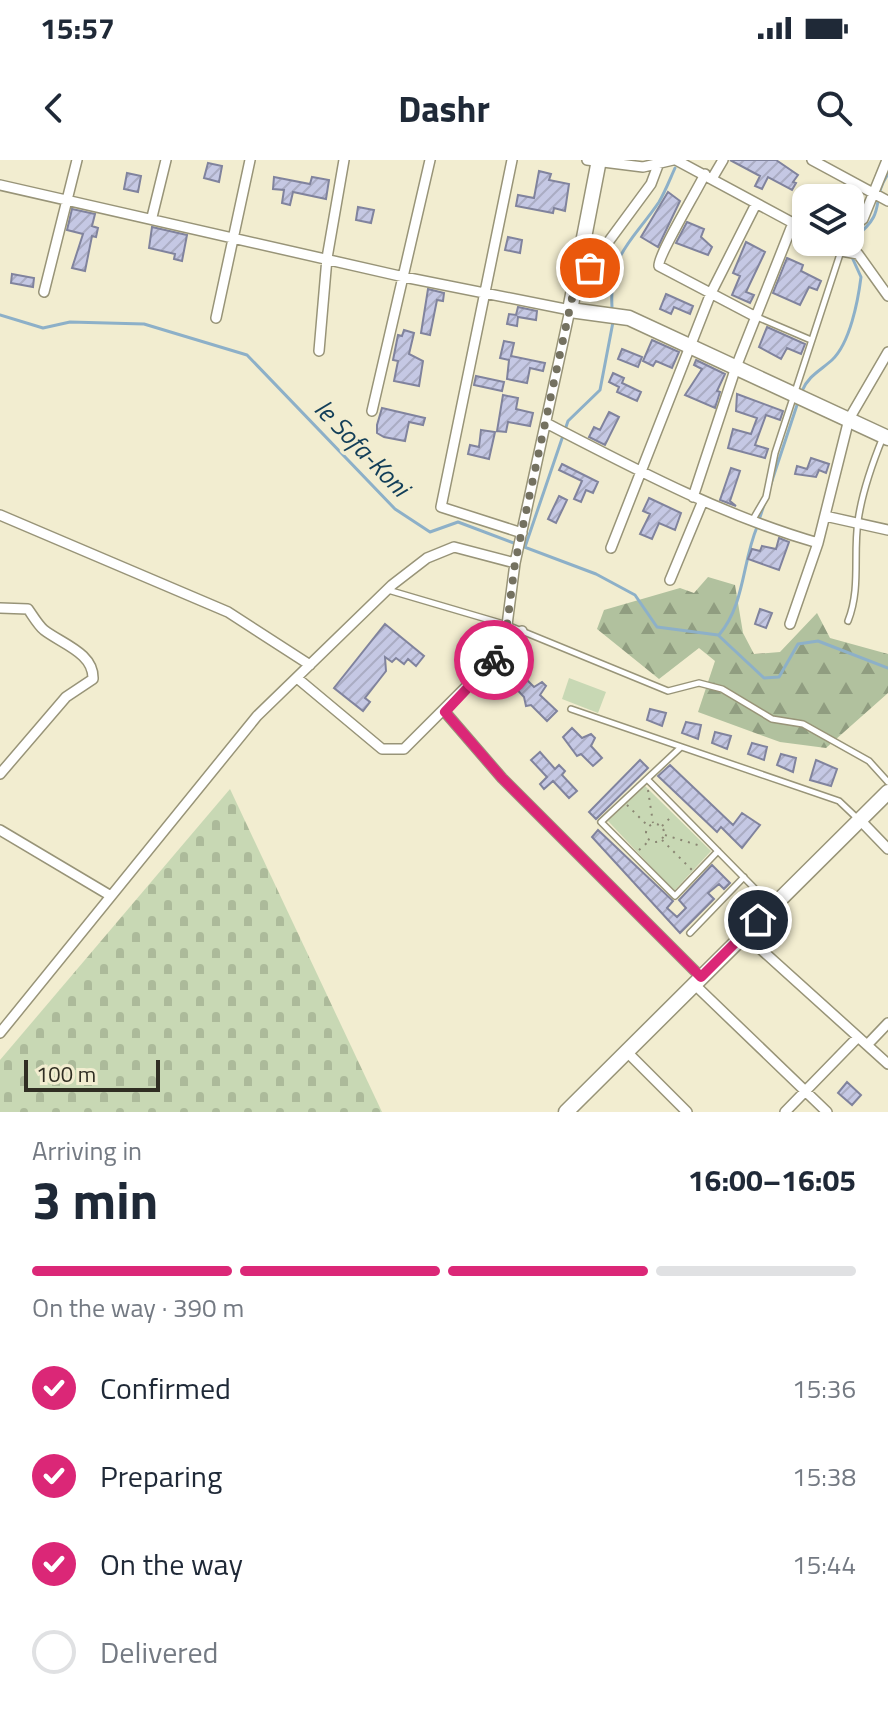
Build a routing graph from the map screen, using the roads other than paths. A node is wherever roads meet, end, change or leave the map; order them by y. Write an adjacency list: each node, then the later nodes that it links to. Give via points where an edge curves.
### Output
1 (77, 160): 16 (street)
2 (166, 160): 18 (street)
3 (250, 160): 22 (street)
4 (344, 160): 25 (street)
5 (430, 160): 26 (street)
6 (512, 160): 29 (street)
7 (674, 160): 11 (street); 13 (street)
8 (723, 160): 13 (street)
9 (812, 160): 15 (street)
10 (594, 161): 11 (street, via 643,167); 27 (street)
11 (659, 161): 27 (street, via 651,184)
12 (886, 161): 15 (street)
13 (709, 176): 17 (street); 30 (street, via 657,260 664,269)
14 (0, 185): 16 (street)
15 (882, 198): 19 (street)
16 (67, 199): 18 (street); 28 (street)
17 (756, 204): 20 (street); 30 (street)
18 (152, 217): 22 (street)
19 (864, 218)
20 (792, 222)
21 (792, 226): 33 (street)
22 (231, 237): 25 (street); 34 (street)
23 (845, 256): 35 (lane)
24 (852, 256): 31 (street)
25 (327, 258): 26 (street); 37 (street)
26 (404, 277): 29 (street); 41 (street)
27 (574, 289): 32 (street)
28 (44, 292)
29 (484, 293): 32 (street); 52 (street, via 441,507)
30 (711, 293): 33 (street); 36 (street)
31 (888, 296)
32 (570, 310): 36 (street, via 629,318); 43 (street)
33 (756, 317): 35 (lane); 39 (street)
34 (216, 318)
35 (811, 340): 40 (lane)
36 (690, 345): 39 (street); 45 (street)
37 (319, 351)
38 (888, 352): 42 (street)
39 (736, 367): 40 (street); 46 (street)
40 (799, 396): 42 (street); 50 (lane, via 775,453)
41 (372, 411)
42 (849, 419): 44 (street); 48 (street)
43 (546, 423): 45 (street); 52 (street)
44 (886, 437): 49 (lane, via 868,477)
45 (643, 473): 46 (street); 54 (street)
46 (697, 500): 50 (street); 56 (street)
47 (0, 515): 64 (street, via 228,612)
48 (825, 516): 49 (street); 53 (street)
49 (858, 523): 51 (street); 59 (lane, via 857,582)
50 (756, 525): 53 (street)
51 (888, 530)
52 (522, 533): 55 (street)
53 (818, 543): 60 (street)
54 (611, 548)
55 (515, 563): 57 (street, via 454,547 427,558); 61 (street)
56 (670, 580)
57 (387, 589): 61 (lane); 64 (street)
58 (0, 608): 69 (street, via 28,609 41,627 69,645 93,671 93,679 66,697)
59 (848, 621)
60 (790, 624)
61 (507, 625): 62 (lane); 63 (street)
62 (522, 631): 63 (street); 71 (lane, via 668,691 699,683 722,689 772,719 803,724 830,739 869,761)
63 (510, 643): 67 (street)
64 (310, 665): 65 (street)
65 (297, 678): 67 (street, via 386,750 404,749); 78 (street, via 257,716)
66 (571, 709): 68 (lane)
67 (445, 712): 82 (street)
68 (681, 747): 70 (lane); 73 (lane, via 839,801)
69 (0, 774)
70 (647, 779): 76 (lane); 76 (lane, via 601,822 675,896)
71 (888, 782)
72 (888, 792): 73 (street)
73 (859, 819): 75 (street); 79 (street)
74 (0, 830): 78 (street)
75 (888, 849)
76 (718, 851): 77 (lane)
77 (744, 877): 79 (lane); 80 (lane)
78 (111, 896): 84 (street)
79 (772, 905): 81 (street)
80 (690, 933)
81 (744, 934): 82 (street); 85 (street)
82 (698, 980): 87 (street); 89 (street)
83 (888, 1023): 86 (street)
84 (2, 1027)
85 (858, 1037): 86 (street); 89 (street)
86 (867, 1045): 88 (street)
87 (627, 1052): 90 (street); 91 (street)
88 (888, 1064)
89 (805, 1091): 92 (street); 93 (street)
90 (566, 1112)
91 (687, 1112)
92 (785, 1112)
93 (827, 1112)

